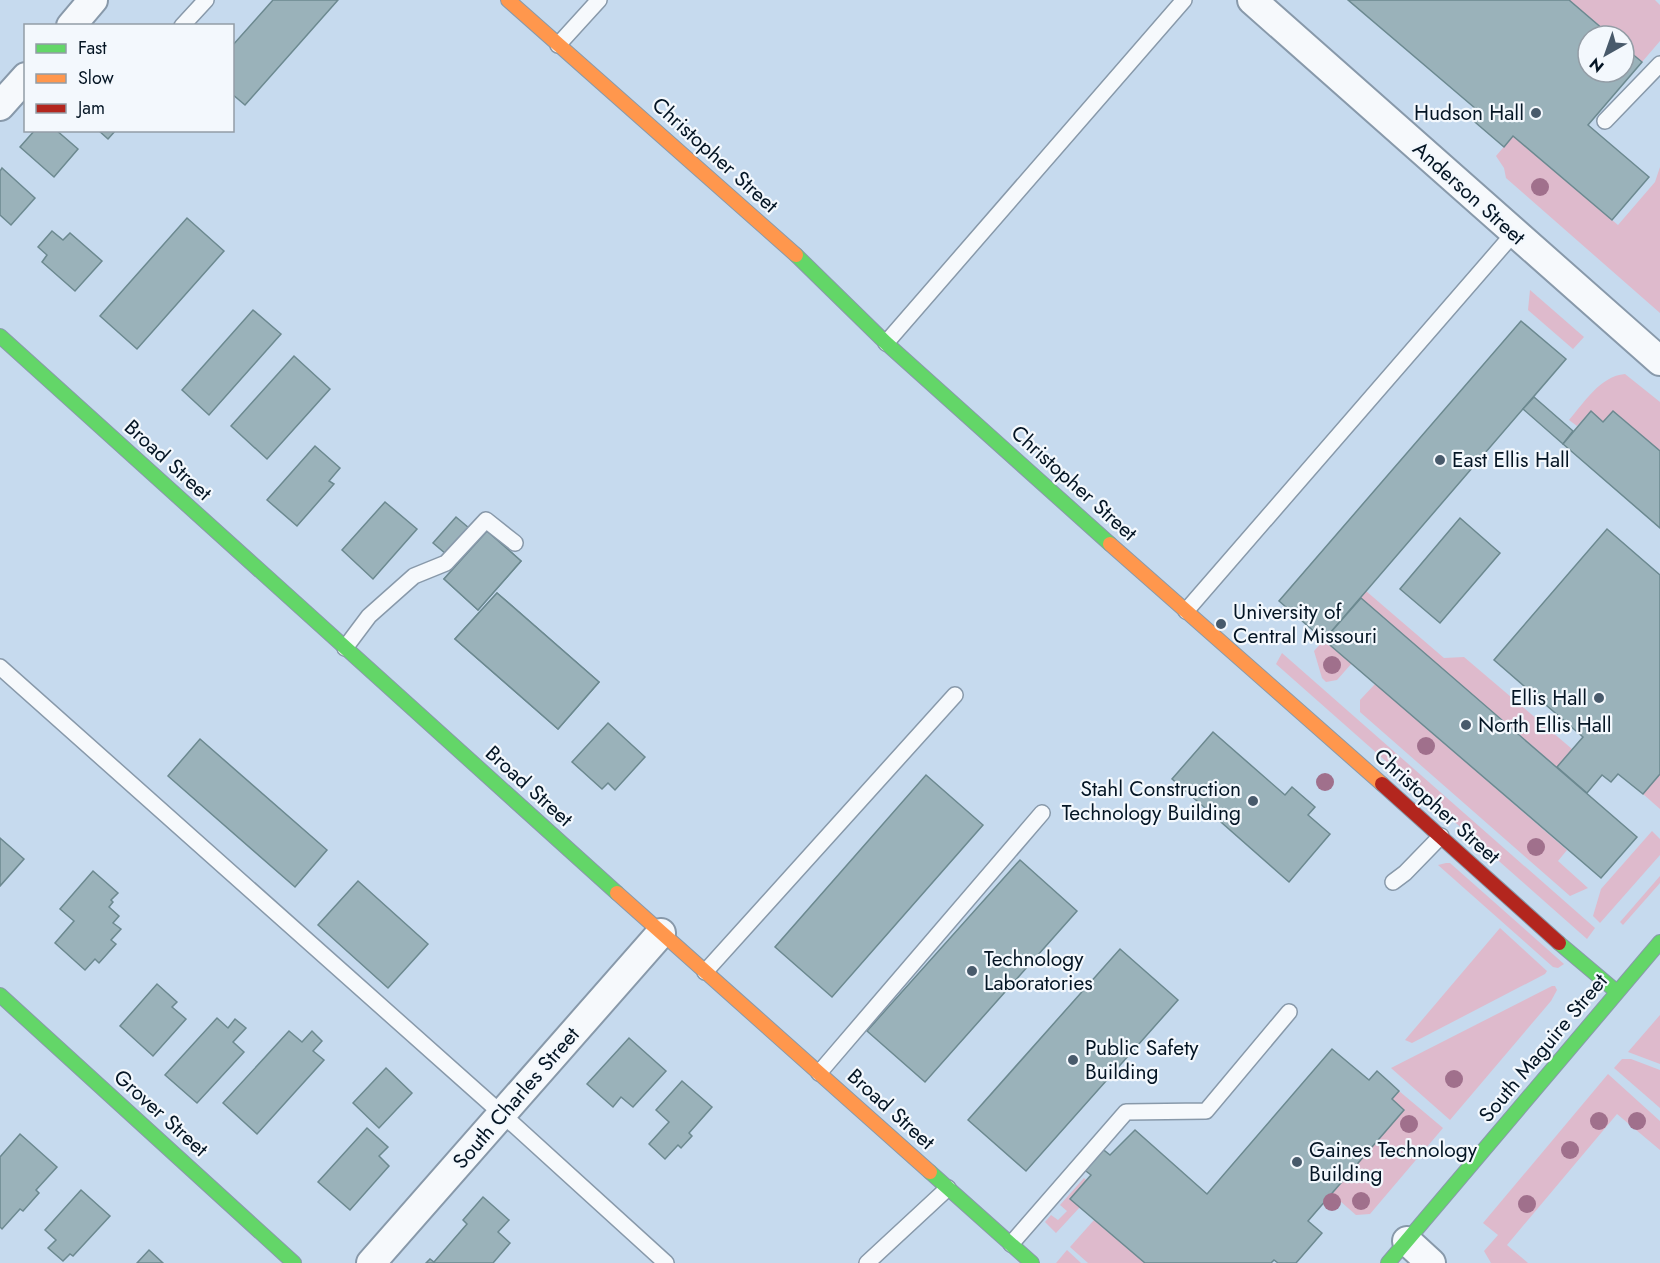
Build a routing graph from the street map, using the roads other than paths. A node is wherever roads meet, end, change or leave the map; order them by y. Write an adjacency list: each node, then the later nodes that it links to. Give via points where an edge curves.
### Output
1 (93, 0): 7 (street)
2 (206, 0): 8 (lane)
3 (508, 0): 9 (street, Christopher Street)
4 (599, 0): 9 (lane)
5 (1184, 0): 16 (lane)
6 (1252, 0): 14 (street, Anderson Street)
7 (73, 24)
8 (184, 24)
9 (558, 45): 16 (street, Christopher Street, via 808,266)
10 (1660, 64): 13 (lane)
11 (24, 79): 12 (street)
12 (0, 106)
13 (1605, 121)
14 (1514, 233): 17 (street, Anderson Street); 19 (lane)
15 (0, 336): 20 (street, Broad Street)
16 (886, 342): 19 (street, Christopher Street)
17 (1660, 361)
18 (515, 543): 20 (lane, via 486,520 446,563 414,576 369,616)
19 (1186, 611): 24 (street, Christopher Street)
20 (345, 648): 26 (street, Broad Street)
21 (0, 667): 33 (lane)
22 (955, 695): 28 (lane)
23 (1042, 813): 32 (lane)
24 (1441, 836): 25 (lane); 29 (street, Christopher Street)
25 (1393, 882)
26 (661, 933): 28 (street, Broad Street); 33 (street, South Charles Street)
27 (1660, 942): 29 (street, South Maguire Street)
28 (705, 972): 32 (street, Broad Street)
29 (1617, 992): 35 (street, South Maguire Street)
30 (0, 995): 37 (street, Grover Street)
31 (1289, 1012): 36 (lane, via 1206,1111 1126,1112)
32 (819, 1073): 34 (street, Broad Street)
33 (502, 1114): 38 (street, South Charles Street); 39 (lane)
34 (948, 1188): 36 (street, Broad Street); 40 (lane)
35 (1407, 1242): 42 (street, South Maguire Street); 43 (street)
36 (1011, 1244): 41 (street, Broad Street)
37 (294, 1263)
38 (371, 1263)
39 (666, 1263)
40 (867, 1263)
41 (1032, 1263)
42 (1388, 1263)
43 (1431, 1263)

